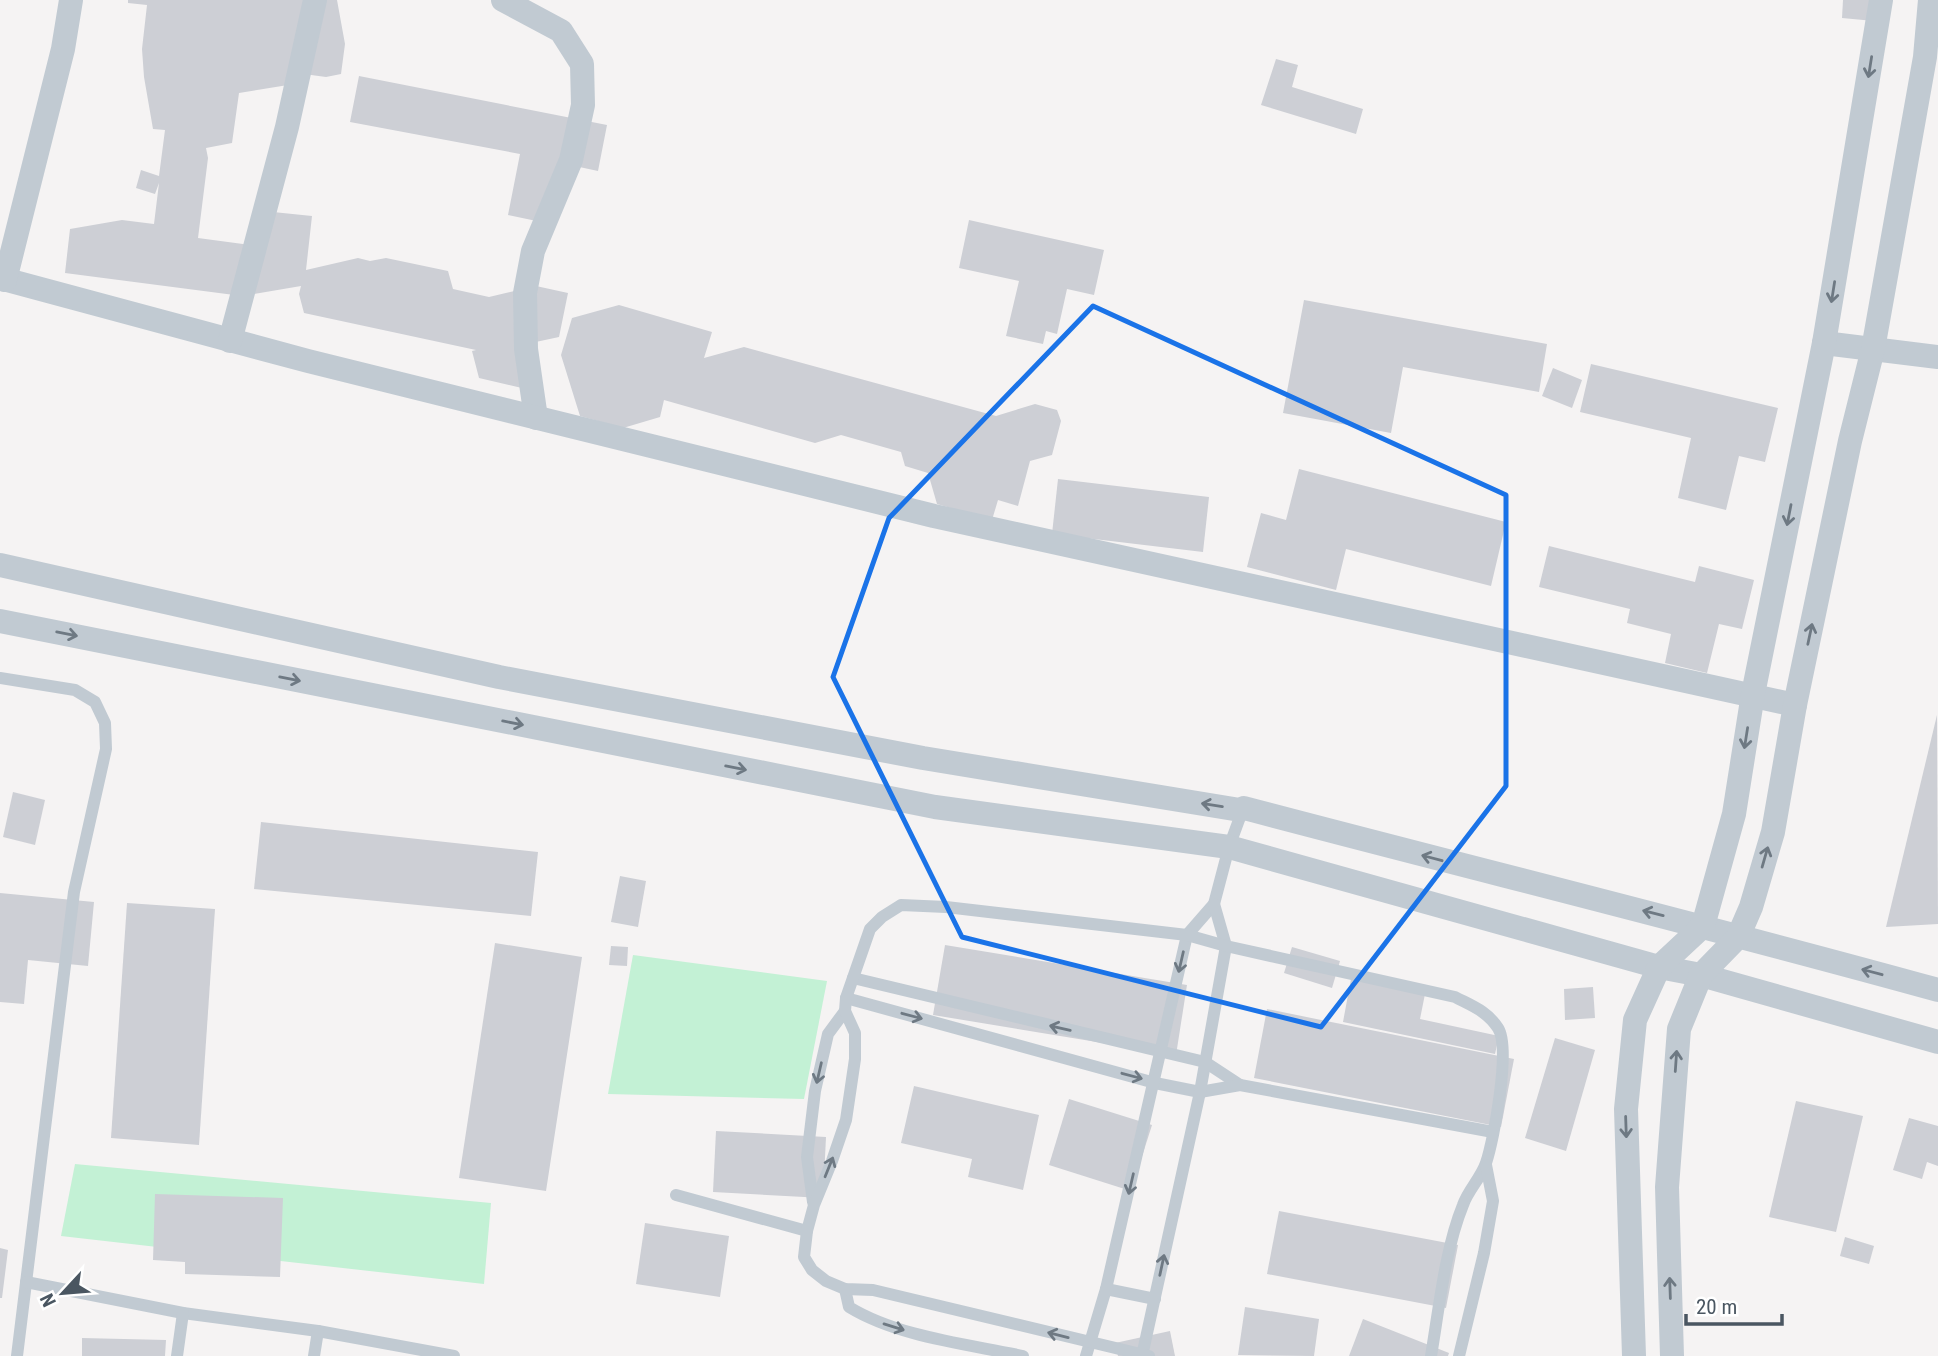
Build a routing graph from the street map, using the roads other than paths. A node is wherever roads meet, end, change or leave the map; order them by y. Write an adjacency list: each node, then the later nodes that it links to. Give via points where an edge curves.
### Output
1 (71, 0): 6 (street, via 63,49)
2 (315, 0): 7 (street, via 287,127)
3 (503, 0): 11 (street, via 561,31 582,64 583,105 571,160 533,251 525,293 526,349)
4 (1881, 0): 8 (street, one-way to 8)
5 (1930, 0): 9 (street, via 1925,57)
6 (3, 279): 7 (street)
7 (230, 341): 11 (street)
8 (1824, 344): 9 (street); 15 (street, one-way to 15)
9 (1873, 349): 10 (street); 16 (street, one-way to 9)
10 (1938, 357)
11 (537, 418): 15 (street, via 934,516)
12 (0, 565): 17 (street, one-way to 12, via 923,758 499,677)
13 (0, 621): 18 (street, one-way to 18, via 935,807)
14 (0, 678): 40 (lane, via 75,690 95,702 106,723 106,749 74,892)
15 (1753, 694): 16 (street); 20 (street, one-way to 20, via 1734,814)
16 (1795, 705): 22 (street, one-way to 16, via 1773,832)
17 (1244, 808): 18 (lane); 20 (street, one-way to 17)
18 (1229, 847): 19 (lane); 24 (street)
19 (1214, 904): 21 (lane); 23 (lane)
20 (1703, 926): 22 (street); 24 (street)
21 (1187, 935): 23 (lane); 26 (lane, via 901,905 870,929); 30 (lane, one-way to 30)
22 (1738, 937): 25 (street); 27 (street, one-way to 22)
23 (1226, 946): 31 (lane); 35 (lane, via 1455,998 1486,1013 1500,1030 1503,1067)
24 (1659, 967): 25 (street); 56 (street, one-way to 56, via 1635,1020 1626,1109)
25 (1701, 975): 29 (street); 57 (street, one-way to 25, via 1667,1187 1678,1042)
26 (853, 978): 28 (lane); 30 (lane, one-way to 26)
27 (1938, 990)
28 (846, 1005): 32 (lane, one-way to 32); 38 (lane, one-way to 38, via 828,1034 815,1091 807,1157); 38 (lane, one-way to 28, via 846,1120 855,1059 855,1033)
29 (1938, 1042)
30 (1161, 1052): 31 (lane); 32 (lane)
31 (1205, 1062): 33 (lane); 34 (lane)
32 (1155, 1083): 34 (lane); 42 (lane, one-way to 42)
33 (1240, 1085): 34 (lane); 35 (lane)
34 (1200, 1092): 43 (lane, one-way to 34)
35 (1493, 1132): 36 (lane)
36 (1486, 1165): 54 (lane, via 1463,1204); 55 (lane, via 1493,1201)
37 (676, 1195): 39 (lane)
38 (814, 1205): 39 (lane)
39 (807, 1231): 41 (lane, via 804,1257 812,1270)
40 (26, 1282): 44 (lane); 47 (lane)
41 (845, 1289): 46 (lane, one-way to 41, via 873,1290); 51 (lane, one-way to 51, via 849,1307 869,1319)
42 (1106, 1289): 43 (lane); 46 (lane)
43 (1155, 1299): 53 (lane)
44 (183, 1313): 45 (lane); 48 (lane)
45 (318, 1331): 49 (lane); 50 (lane)
46 (1090, 1343): 52 (lane); 53 (lane)
47 (17, 1356)
48 (177, 1356)
49 (314, 1356)
50 (454, 1356)
51 (1023, 1356)
52 (1086, 1356)
53 (1145, 1356)
54 (1431, 1356)
55 (1459, 1356)
56 (1634, 1356)
57 (1672, 1356)

